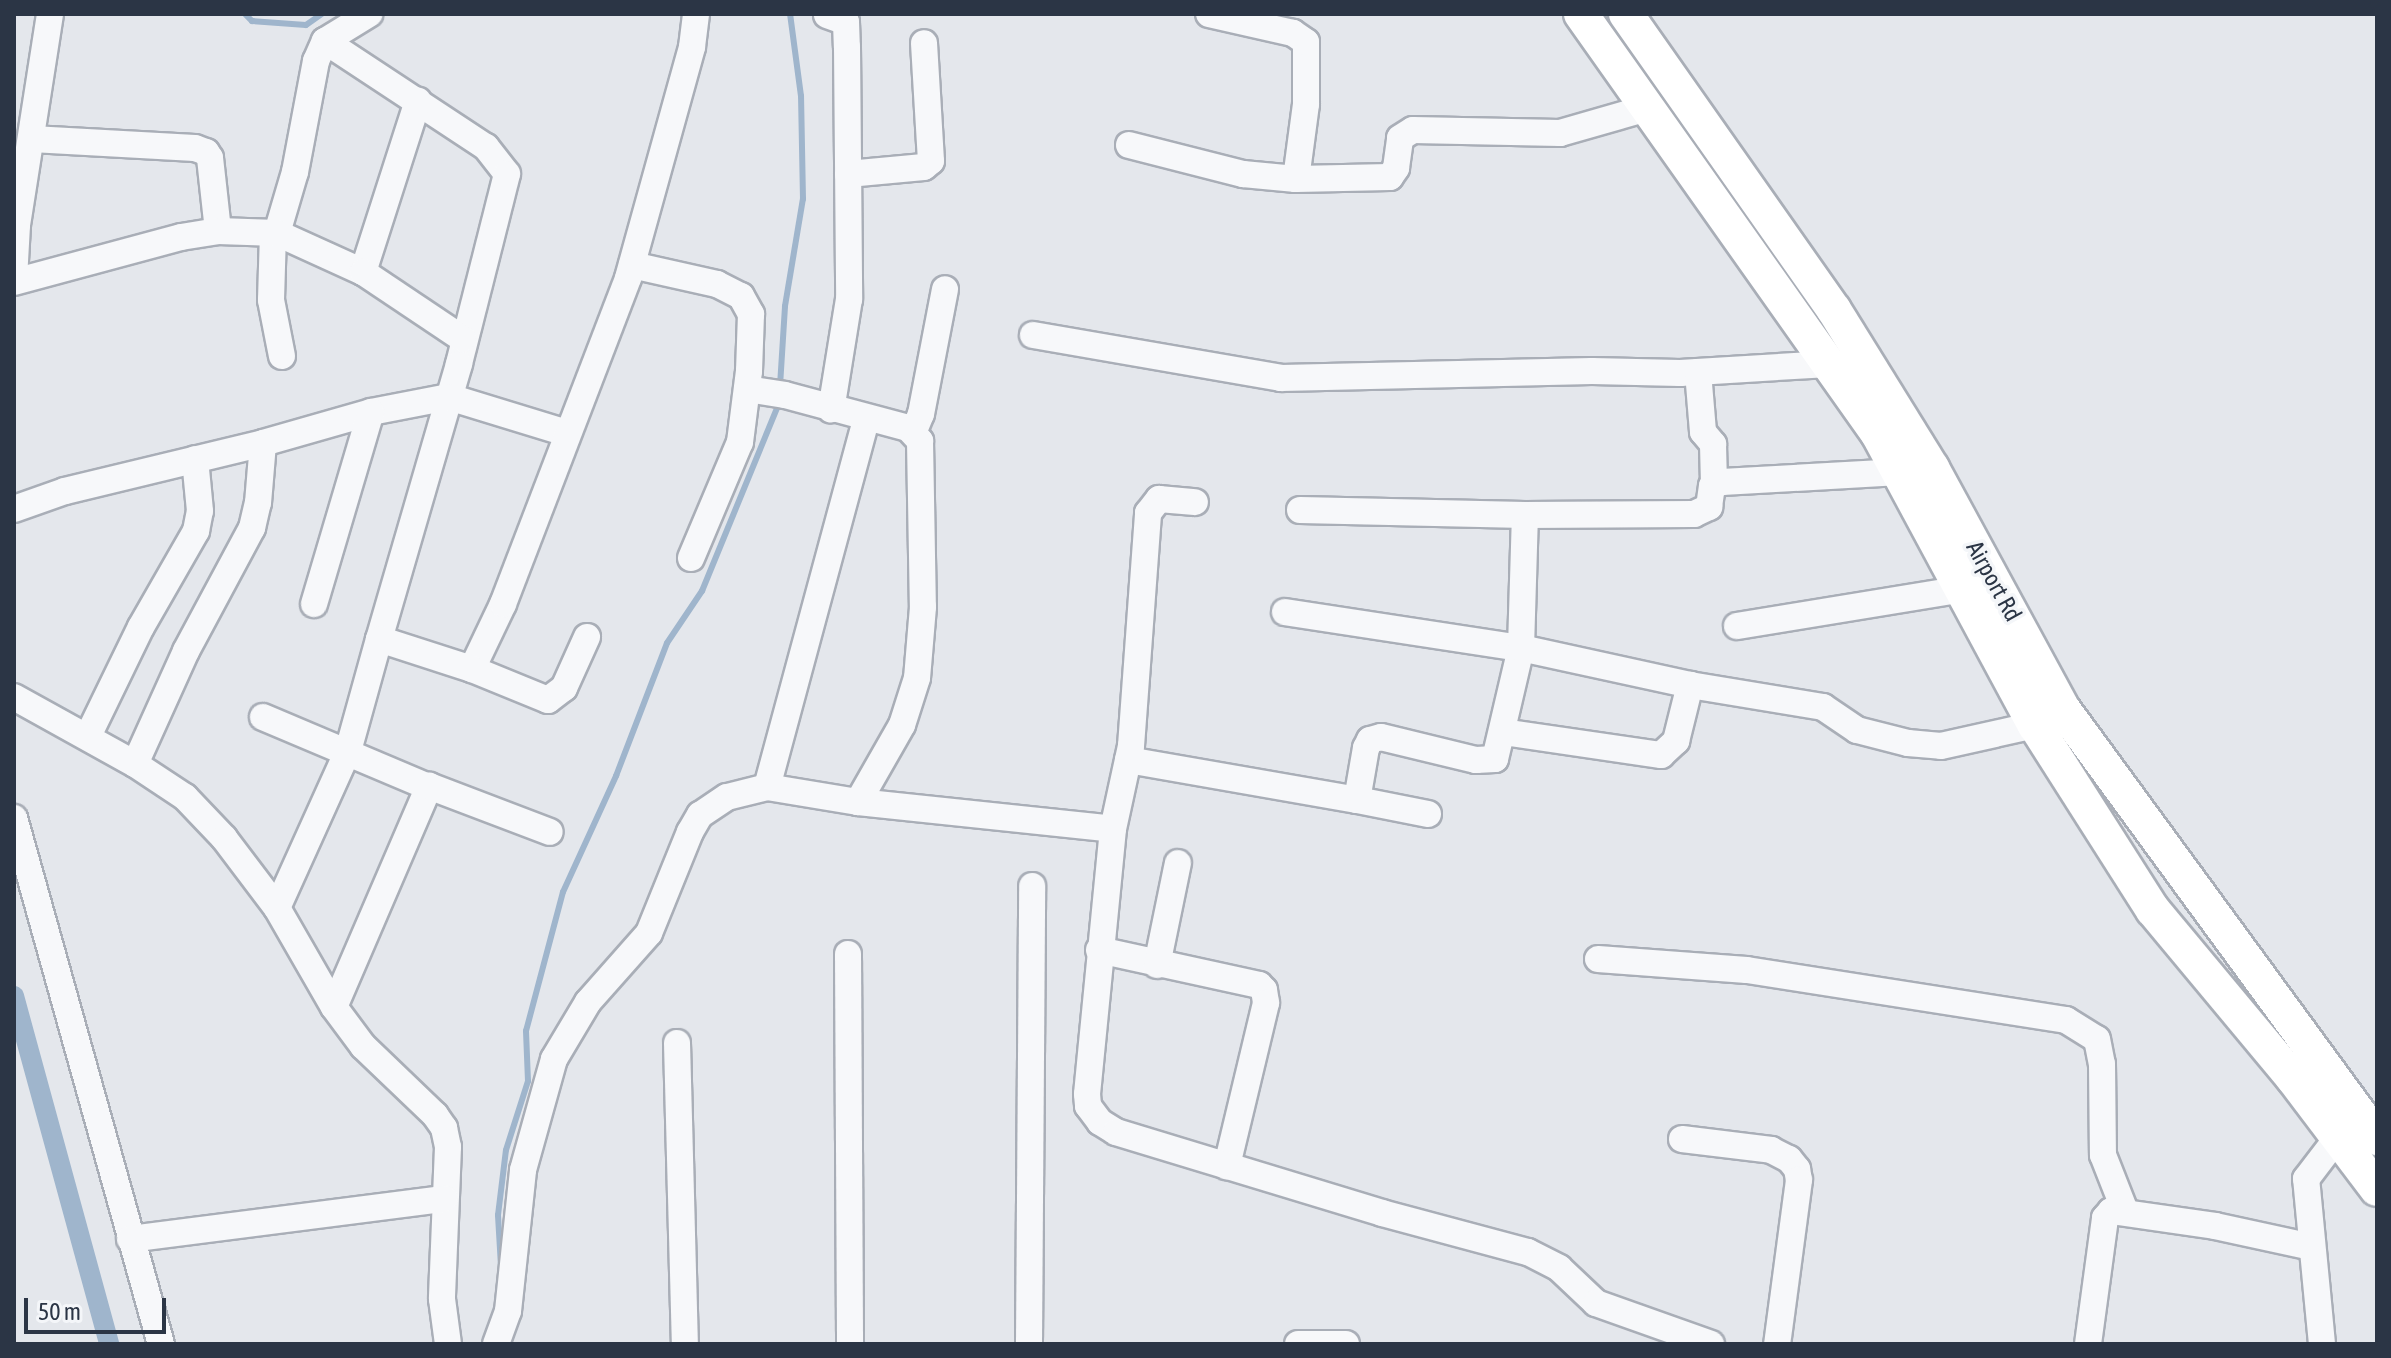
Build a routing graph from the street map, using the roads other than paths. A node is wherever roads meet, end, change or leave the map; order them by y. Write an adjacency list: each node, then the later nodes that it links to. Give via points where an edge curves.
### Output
1 (50, 14): 12 (street)
2 (369, 14): 8 (street)
3 (696, 14): 18 (street, via 692,47)
4 (1209, 14): 15 (street, via 1293,33 1306,42 1307,91)
5 (1581, 14): 11 (main road)
6 (1626, 14): 78 (main road, Airport Rd, via 1834,310 1932,468 2063,709)
7 (827, 15): 14 (street, via 843,19 847,26)
8 (325, 41): 10 (street); 17 (street)
9 (924, 43): 14 (street, via 931,161 924,167)
10 (418, 101): 19 (street); 23 (street, via 486,147 507,174)
11 (1647, 108): 15 (street, via 1560,133 1413,130 1400,138 1390,177); 25 (main road)
12 (32, 139): 16 (street, via 202,150 210,158); 20 (street)
13 (1129, 145): 15 (street, via 1243,174)
14 (848, 174): 29 (street, via 849,299)
15 (1296, 179)
16 (218, 231): 17 (street); 20 (street)
17 (275, 233): 19 (street); 24 (street, via 271,300)
18 (632, 265): 27 (street, via 717,284 741,296 753,324); 33 (street)
19 (363, 272): 23 (street)
20 (14, 280)
21 (945, 289): 32 (street)
22 (1033, 335): 26 (street, via 1281,378)
23 (463, 339): 28 (street)
24 (282, 356)
25 (1829, 364): 26 (street); 36 (main road)
26 (1698, 372): 37 (street, via 1703,432 1713,444)
27 (751, 390): 29 (street); 42 (street, via 734,461)
28 (449, 397): 30 (street); 33 (street); 48 (street)
29 (831, 410): 31 (street)
30 (371, 412): 34 (street); 44 (street)
31 (866, 419): 32 (street); 61 (street)
32 (914, 431): 63 (street, via 920,441 923,607 917,678 902,725)
33 (567, 433): 50 (street, via 503,604)
34 (263, 443): 35 (street); 59 (street, via 252,528 186,651)
35 (195, 459): 39 (street); 56 (street, via 200,511 196,531)
36 (1900, 472): 37 (street); 43 (main road)
37 (1714, 485): 41 (street, via 1709,507 1694,514)
38 (1195, 502): 58 (street, via 1159,499 1148,513)
39 (14, 509)
40 (1300, 510): 41 (street)
41 (1525, 515): 49 (street)
42 (691, 558)
43 (1962, 589): 46 (street); 54 (main road)
44 (314, 604)
45 (1285, 612): 49 (street)
46 (1737, 626)
47 (587, 637): 50 (street, via 564,688 548,700)
48 (379, 639): 50 (street); 57 (street)
49 (1521, 648): 51 (street); 55 (street)
50 (472, 669)
51 (1690, 685): 54 (street, via 1823,707 1857,730 1908,743 1941,746); 55 (street, via 1676,741 1661,755)
52 (14, 697): 56 (street)
53 (263, 717): 57 (street)
54 (2035, 725): 77 (main road, via 2153,910)
55 (1503, 732): 62 (street, via 1497,755 1488,761 1375,737 1366,748)
56 (88, 736): 59 (street)
57 (348, 751): 60 (street); 70 (street)
58 (1128, 760): 62 (street); 66 (street)
59 (135, 764): 70 (street, via 185,797)
60 (429, 787): 67 (street); 75 (street)
61 (767, 787): 63 (street); 88 (street, via 727,797 700,815 649,933 588,1002 554,1059 523,1170 508,1311)
62 (1357, 800): 64 (street)
63 (858, 802): 66 (street)
64 (1428, 814)
65 (14, 818): 84 (street)
66 (1113, 829): 71 (street)
67 (550, 832)
68 (1178, 863): 74 (street)
69 (1032, 886): 91 (street)
70 (277, 908): 75 (street)
71 (1099, 950): 74 (street); 80 (street, via 1088,1106 1116,1132)
72 (848, 954): 90 (street)
73 (1598, 959): 83 (street, via 1747,970 2066,1020 2097,1039 2103,1155)
74 (1157, 965): 80 (street, via 1259,985 1266,994)
75 (334, 1007): 82 (street, via 363,1046 444,1128)
76 (677, 1043): 89 (street)
77 (2338, 1137): 81 (main road); 85 (street, via 2306,1179)
78 (2377, 1138)
79 (1682, 1139): 95 (street, via 1771,1150 1797,1169)
80 (1227, 1166): 94 (street, via 1528,1252 1559,1268 1596,1303)
81 (2377, 1189)
82 (444, 1199): 84 (street); 87 (street, via 442,1299)
83 (2125, 1211): 85 (street); 96 (street, via 2111,1211 2105,1218)
84 (130, 1239): 86 (street)
85 (2312, 1247): 97 (street)
86 (161, 1344)
87 (448, 1344)
88 (496, 1344)
89 (685, 1344)
90 (850, 1344)
91 (1029, 1344)
92 (1298, 1344): 93 (street)
93 (1346, 1344)
94 (1711, 1344)
95 (1777, 1344)
96 (2088, 1344)
97 (2322, 1344)

